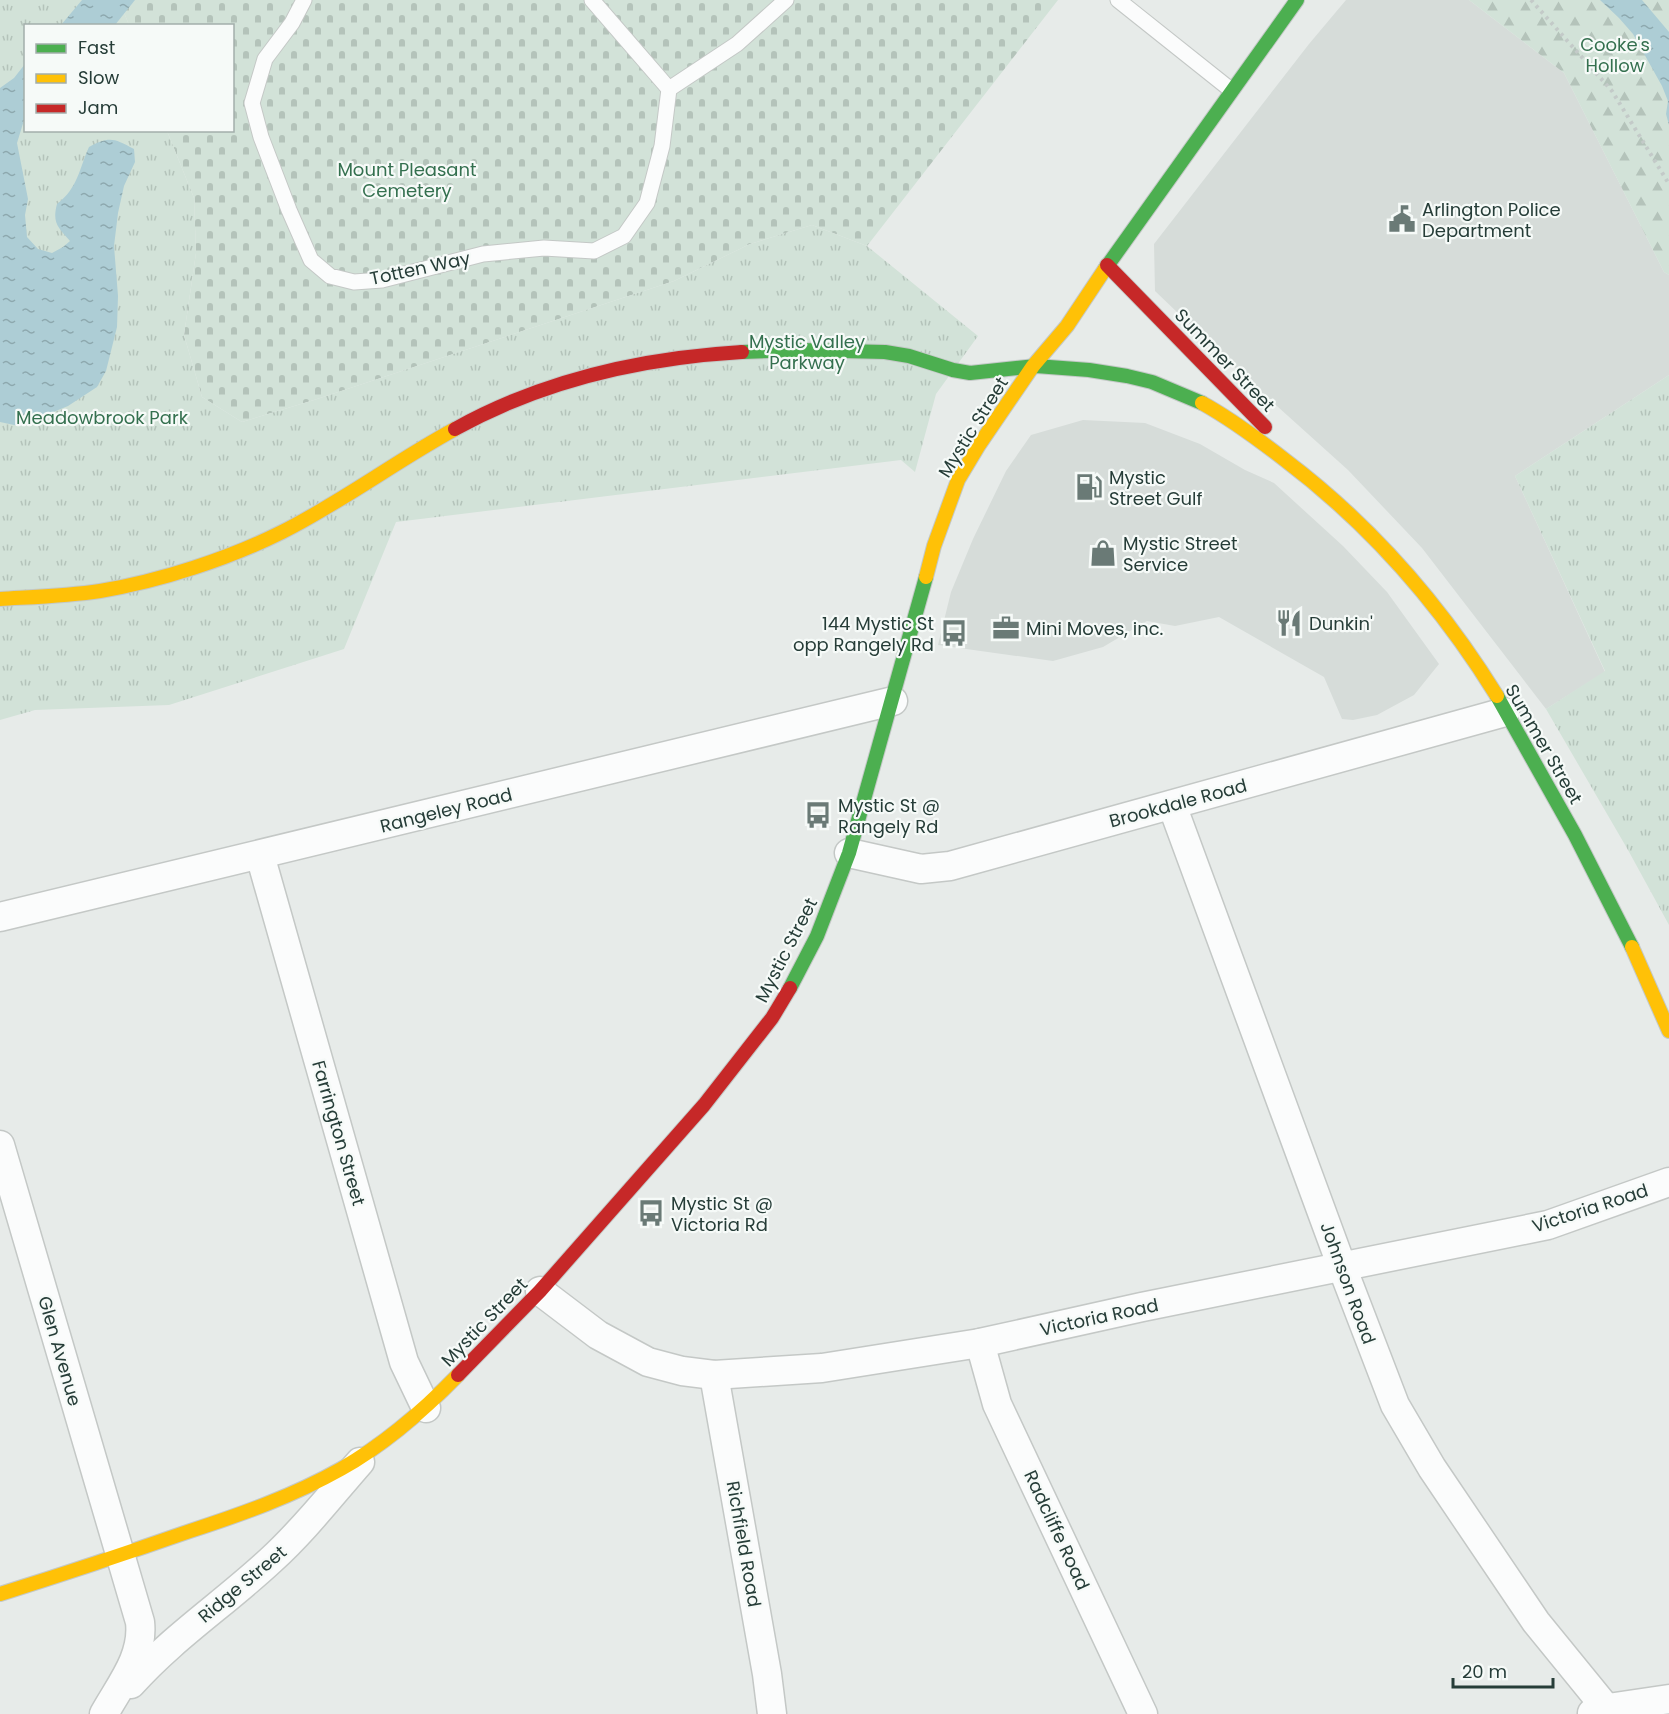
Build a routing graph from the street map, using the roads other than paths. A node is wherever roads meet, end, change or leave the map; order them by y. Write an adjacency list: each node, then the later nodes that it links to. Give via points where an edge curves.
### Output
1 (304, 0): 6 (lane, Totten Way, via 265,58 252,103 261,137 311,260 330,276 354,282 382,280 483,254 544,248 594,251 624,236 647,203 662,146)
2 (592, 0): 6 (lane)
3 (786, 0): 6 (lane, via 737,44)
4 (1118, 0): 7 (lane)
5 (1297, 0): 7 (main road, Mystic Street)
6 (669, 88)
7 (1231, 90): 8 (main road, Mystic Street)
8 (1107, 265): 9 (main road, Mystic Street, via 1067,326); 10 (main road, Summer Street)
9 (1034, 366): 10 (main road, Summer Street, via 1138,378 1203,403 1245,429); 11 (main road, via 967,373 905,354 794,349 735,352 600,372 493,407 282,532 236,551 134,584 84,593); 12 (main road, Mystic Street, via 958,480 934,546)
10 (1341, 506): 13 (main road, Summer Street, via 1369,531 1436,607)
11 (0, 599)
12 (893, 701): 15 (main road, Mystic Street); 16 (street, Rangeley Road)
13 (1505, 712): 14 (street, Brookdale Road); 18 (main road, Summer Street, via 1616,912)
14 (1172, 805): 15 (street, Brookdale Road, via 940,868 921,869); 21 (street, Johnson Road)
15 (849, 853): 22 (main road, Mystic Street, via 817,936 772,1018 704,1104)
16 (260, 855): 17 (street, Rangeley Road); 25 (street, Farrington Street, via 404,1362)
17 (0, 917)
18 (1669, 1031)
19 (0, 1145): 27 (street, Glen Avenue)
20 (1669, 1182): 21 (street, Victoria Road, via 1548,1225)
21 (1342, 1267): 23 (street, Victoria Road); 30 (street, Johnson Road, via 1381,1371 1410,1432 1536,1622)
22 (540, 1291): 24 (street, Victoria Road, via 598,1335 648,1362); 25 (main road, Mystic Street)
23 (980, 1343): 24 (street, Victoria Road, via 822,1368); 33 (street, Radcliffe Road, via 999,1408)
24 (714, 1375): 32 (street, Richfield Road)
25 (426, 1408): 26 (main road, Mystic Street)
26 (371, 1449): 27 (main road, Mystic Street, via 301,1490); 31 (street, Ridge Street, via 302,1532 170,1644)
27 (119, 1556): 28 (main road, Mystic Street); 31 (street, Ridge Street, via 140,1622 139,1649)
28 (0, 1594)
29 (1669, 1699): 30 (street)
30 (1603, 1712)
31 (105, 1713)
32 (772, 1714)
33 (1143, 1714)

